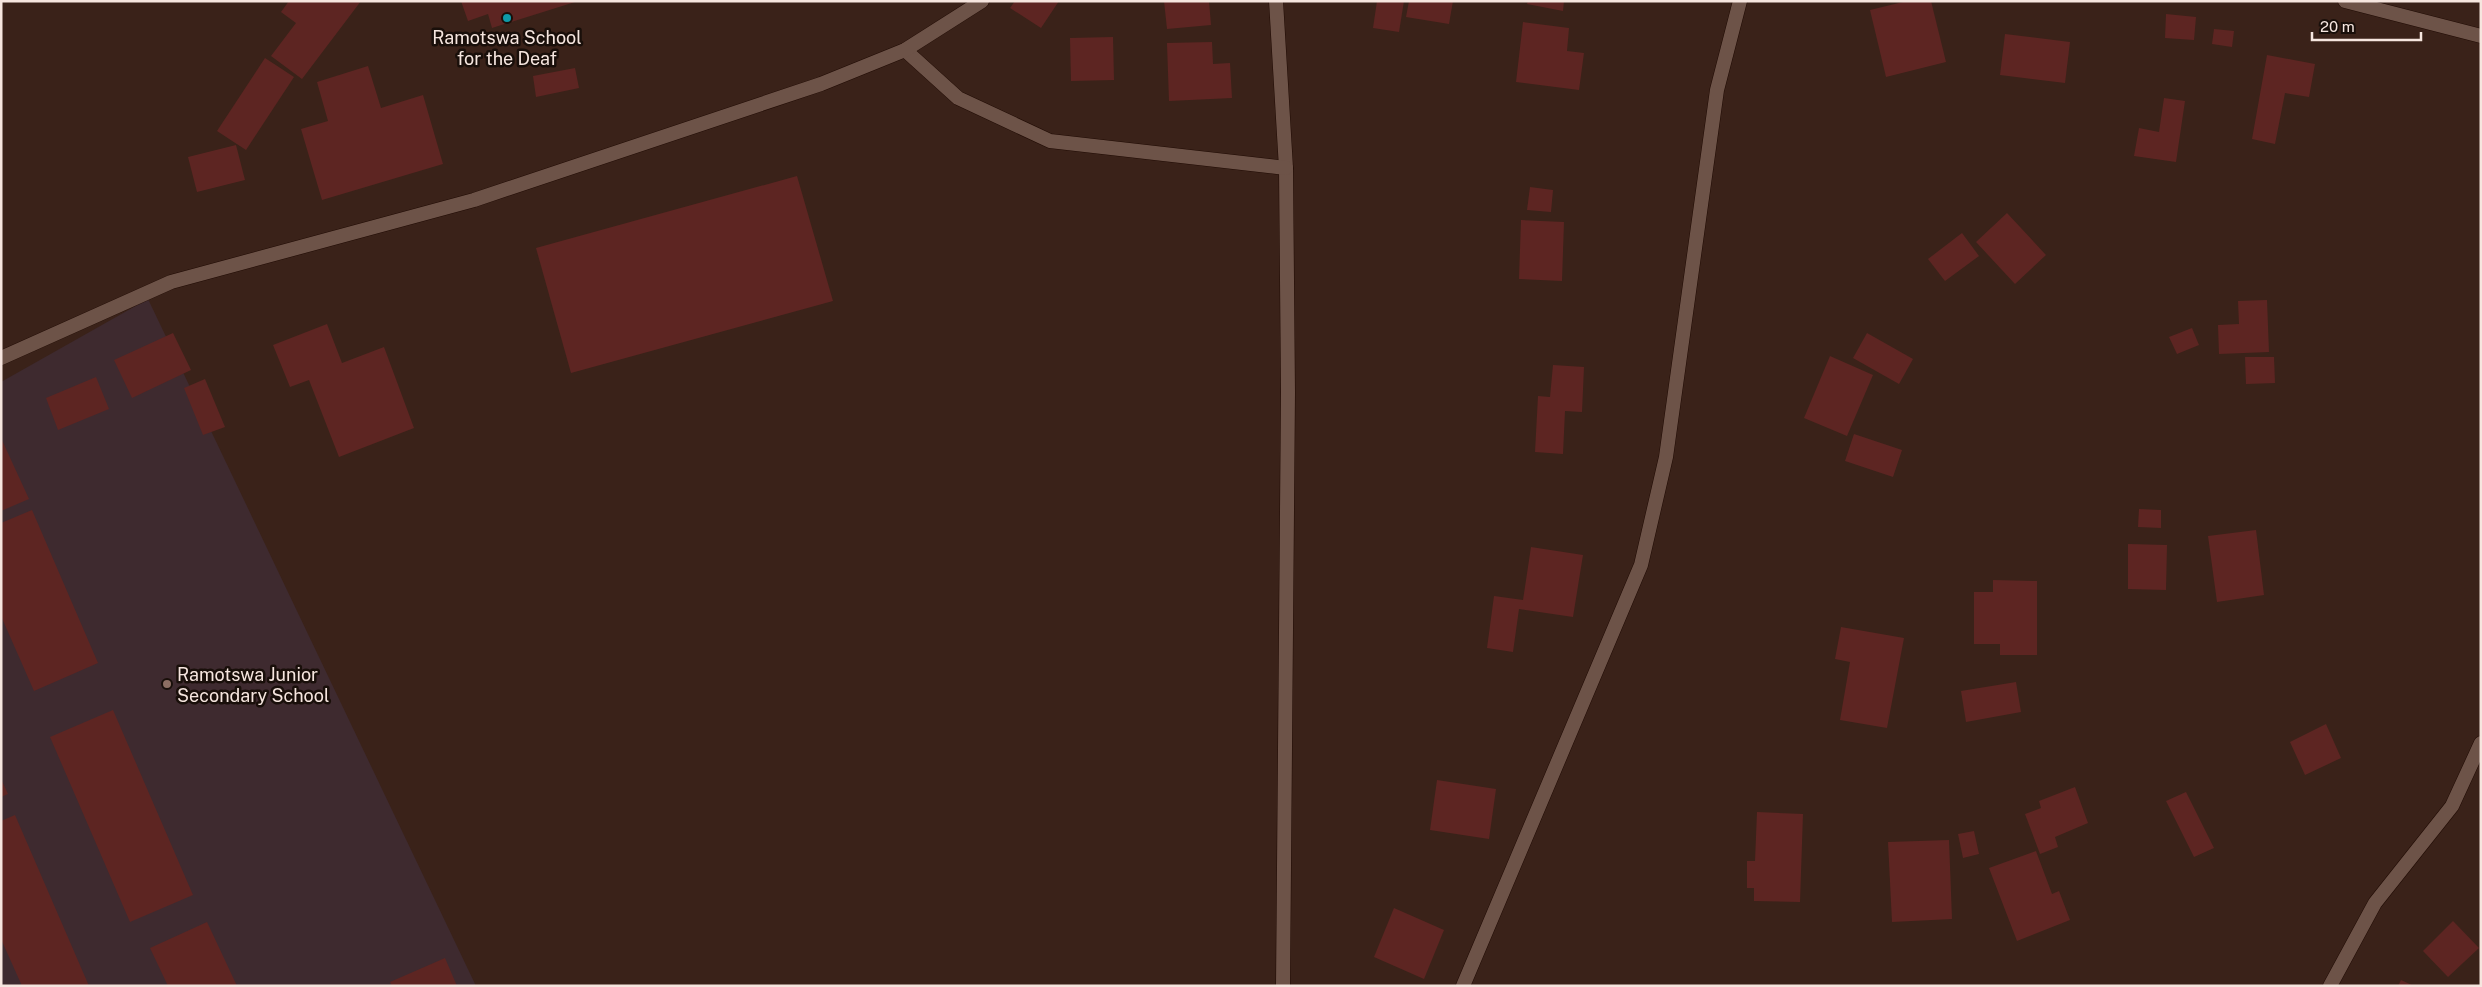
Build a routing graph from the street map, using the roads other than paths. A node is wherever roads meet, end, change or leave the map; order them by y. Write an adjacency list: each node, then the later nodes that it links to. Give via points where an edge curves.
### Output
1 (982, 1): 6 (street)
2 (1276, 1): 7 (street)
3 (1740, 1): 11 (street, via 1717,90 1666,457 1641,565)
4 (2345, 1): 5 (street)
5 (2481, 36)
6 (905, 50): 7 (street, via 958,98 1050,141); 8 (street, via 821,84 474,200 171,282)
7 (1286, 168): 10 (street, via 1288,392)
8 (1, 358)
9 (2481, 744): 12 (street, via 2452,806 2375,903)
10 (1283, 986)
11 (1463, 986)
12 (2330, 986)

